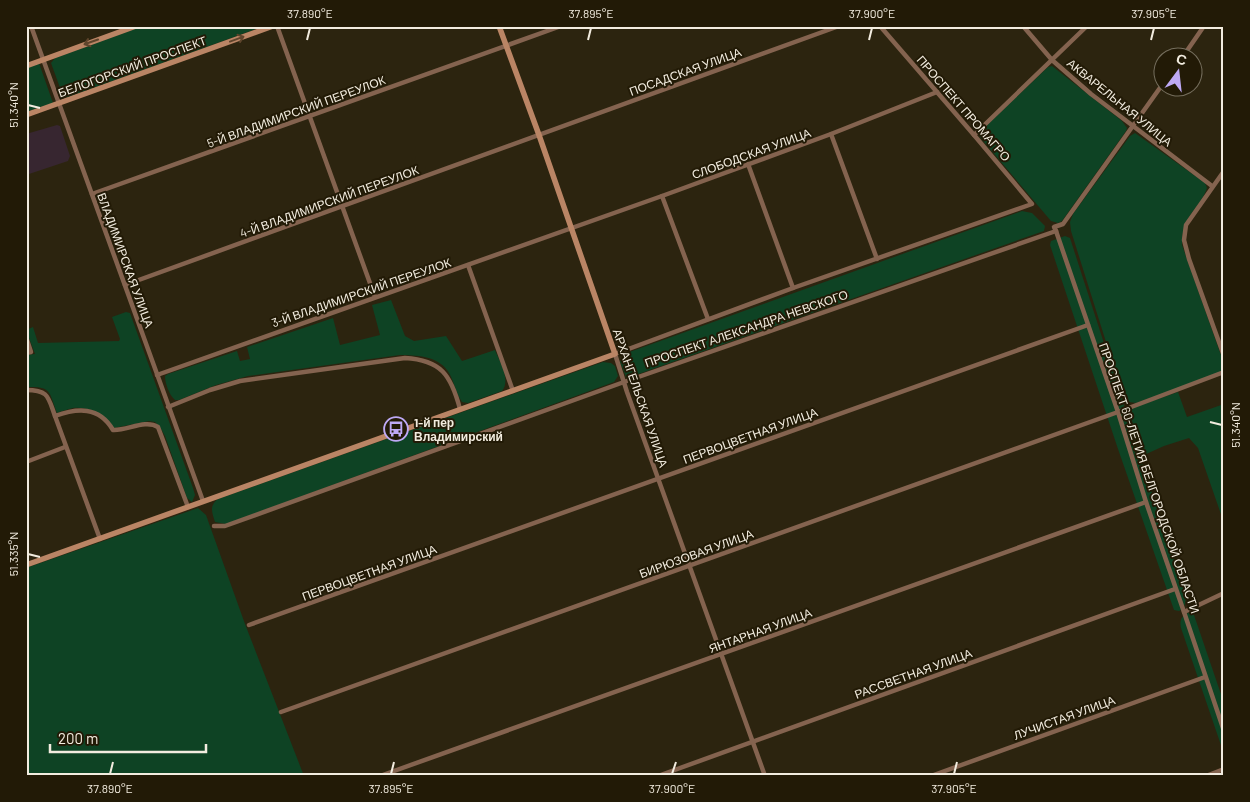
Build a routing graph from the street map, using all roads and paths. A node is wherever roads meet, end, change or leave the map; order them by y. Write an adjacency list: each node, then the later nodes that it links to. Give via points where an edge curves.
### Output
1 (31, 26): 13 (street, ВЛАДИМИРСКАЯ УЛИЦА)
2 (136, 26): 13 (street, one-way to 13)
3 (275, 26): 18 (street, БЕЛОГОРСКИЙ ПРОСПЕКТ, one-way to 3); 20 (street)
4 (499, 26): 11 (street, АРХАНГЕЛЬСКАЯ УЛИЦА)
5 (560, 26): 11 (street, 5-Й ВЛАДИМИРСКИЙ ПЕРЕУЛОК)
6 (839, 26): 23 (street, ПОСАДСКАЯ УЛИЦА)
7 (880, 26): 16 (street, ПРОСПЕКТ ПРОМАГРО)
8 (1023, 26): 14 (street, АКВАРЕЛЬНАЯ УЛИЦА)
9 (1087, 26): 14 (street)
10 (1204, 26): 12 (street)
11 (506, 46): 20 (street, 5-Й ВЛАДИМИРСКИЙ ПЕРЕУЛОК); 23 (street, АРХАНГЕЛЬСКАЯ УЛИЦА)
12 (1189, 48)
13 (43, 60): 15 (street); 18 (street, ВЛАДИМИРСКАЯ УЛИЦА)
14 (1052, 60): 21 (street, АКВАРЕЛЬНАЯ УЛИЦА); 24 (street)
15 (26, 66)
16 (937, 92): 22 (street, СЛОБОДСКАЯ УЛИЦА); 24 (street, ПРОСПЕКТ ПРОМАГРО)
17 (1153, 98): 21 (street)
18 (59, 103): 19 (street, БЕЛОГОРСКИЙ ПРОСПЕКТ); 28 (street, ВЛАДИМИРСКАЯ УЛИЦА)
19 (26, 115)
20 (310, 116): 28 (street, 5-Й ВЛАДИМИРСКИЙ ПЕРЕУЛОК); 31 (street)
21 (1133, 127): 27 (street, АКВАРЕЛЬНАЯ УЛИЦА); 33 (street, via 1063,224 1054,227)
22 (831, 134): 25 (street, СЛОБОДСКАЯ УЛИЦА); 34 (street)
23 (539, 135): 31 (street, 4-Й ВЛАДИМИРСКИЙ ПЕРЕУЛОК); 32 (street, АРХАНГЕЛЬСКАЯ УЛИЦА)
24 (974, 135): 30 (street, ПРОСПЕКТ ПРОМАГРО)
25 (748, 164): 29 (street, СЛОБОДСКАЯ УЛИЦА); 37 (street)
26 (1224, 171): 27 (street)
27 (1212, 186): 44 (street, via 1186,225 1184,240)
28 (92, 194): 36 (street, ВЛАДИМИРСКАЯ УЛИЦА)
29 (662, 196): 32 (street, СЛОБОДСКАЯ УЛИЦА); 39 (street)
30 (1032, 204): 34 (street, ПРОСПЕКТ АЛЕКСАНДРА НЕВСКОГО)
31 (343, 206): 36 (street, 4-Й ВЛАДИМИРСКИЙ ПЕРЕУЛОК); 38 (street)
32 (571, 228): 35 (street, 3-Й ВЛАДИМИРСКИЙ ПЕРЕУЛОК); 43 (street, АРХАНГЕЛЬСКАЯ УЛИЦА)
33 (1056, 231): 40 (street, ПРОСПЕКТ 60-ЛЕТИЯ БЕЛГОРОДСКОЙ ОБЛАСТИ); 47 (street, ПРОСПЕКТ АЛЕКСАНДРА НЕВСКОГО)
34 (877, 259): 37 (street, ПРОСПЕКТ АЛЕКСАНДРА НЕВСКОГО)
35 (468, 265): 38 (street, 3-Й ВЛАДИМИРСКИЙ ПЕРЕУЛОК); 49 (street)
36 (125, 285): 46 (street, ВЛАДИМИРСКАЯ УЛИЦА)
37 (793, 288): 39 (street, ПРОСПЕКТ АЛЕКСАНДРА НЕВСКОГО)
38 (375, 297): 46 (street, 3-Й ВЛАДИМИРСКИЙ ПЕРЕУЛОК)
39 (708, 319): 43 (street, ПРОСПЕКТ АЛЕКСАНДРА НЕВСКОГО)
40 (1088, 325): 52 (street, ПРОСПЕКТ 60-ЛЕТИЯ БЕЛГОРОДСКОЙ ОБЛАСТИ); 56 (street, ПЕРВОЦВЕТНАЯ УЛИЦА)
41 (26, 337): 42 (street)
42 (28, 352)
43 (615, 354): 47 (street, АРХАНГЕЛЬСКАЯ УЛИЦА); 49 (street)
44 (1224, 356)
45 (1224, 372): 52 (street, БИРЮЗОВАЯ УЛИЦА)
46 (157, 375): 50 (street, ВЛАДИМИРСКАЯ УЛИЦА)
47 (624, 382): 56 (street, АРХАНГЕЛЬСКАЯ УЛИЦА); 60 (street, ПРОСПЕКТ АЛЕКСАНДРА НЕВСКОГО, via 225,526)
48 (26, 390): 53 (street, via 43,391)
49 (513, 391): 51 (street)
50 (168, 407): 51 (street, via 240,381 404,358 422,359 443,372); 57 (street, ВЛАДИМИРСКАЯ УЛИЦА)
51 (460, 409): 57 (street)
52 (1118, 412): 58 (street, ПРОСПЕКТ 60-ЛЕТИЯ БЕЛГОРОДСКОЙ ОБЛАСТИ); 63 (street, БИРЮЗОВАЯ УЛИЦА)
53 (55, 416): 54 (street); 59 (street, via 76,409 86,410 105,419 113,430 149,424 158,427)
54 (65, 447): 55 (street); 61 (street)
55 (26, 462)
56 (658, 479): 63 (street, АРХАНГЕЛЬСКАЯ УЛИЦА); 67 (street, ПЕРВОЦВЕТНАЯ УЛИЦА)
57 (203, 501): 59 (street)
58 (1146, 502): 64 (street, ПРОСПЕКТ 60-ЛЕТИЯ БЕЛГОРОДСКОЙ ОБЛАСТИ); 68 (street, ЯНТАРНАЯ УЛИЦА)
59 (188, 507): 61 (street)
60 (214, 526)
61 (100, 539): 62 (street)
62 (26, 565)
63 (690, 566): 68 (street, АРХАНГЕЛЬСКАЯ УЛИЦА); 70 (street, БИРЮЗОВАЯ УЛИЦА)
64 (1176, 589): 66 (street, ПРОСПЕКТ 60-ЛЕТИЯ БЕЛГОРОДСКОЙ ОБЛАСТИ); 72 (street, РАССВЕТНАЯ УЛИЦА)
65 (1224, 593): 66 (street)
66 (1184, 612): 69 (street, ПРОСПЕКТ 60-ЛЕТИЯ БЕЛГОРОДСКОЙ ОБЛАСТИ)
67 (249, 625)
68 (721, 654): 72 (street, АРХАНГЕЛЬСКАЯ УЛИЦА); 74 (street, ЯНТАРНАЯ УЛИЦА)
69 (1205, 677): 71 (street, ПРОСПЕКТ 60-ЛЕТИЯ БЕЛГОРОДСКОЙ ОБЛАСТИ); 77 (street, ЛУЧИСТАЯ УЛИЦА)
70 (282, 712)
71 (1224, 732)
72 (752, 741): 75 (street, РАССВЕТНАЯ УЛИЦА); 76 (street, АРХАНГЕЛЬСКАЯ УЛИЦА)
73 (1224, 769): 78 (street)
74 (380, 776)
75 (658, 776)
76 (765, 776)
77 (931, 776)
78 (1206, 776)

